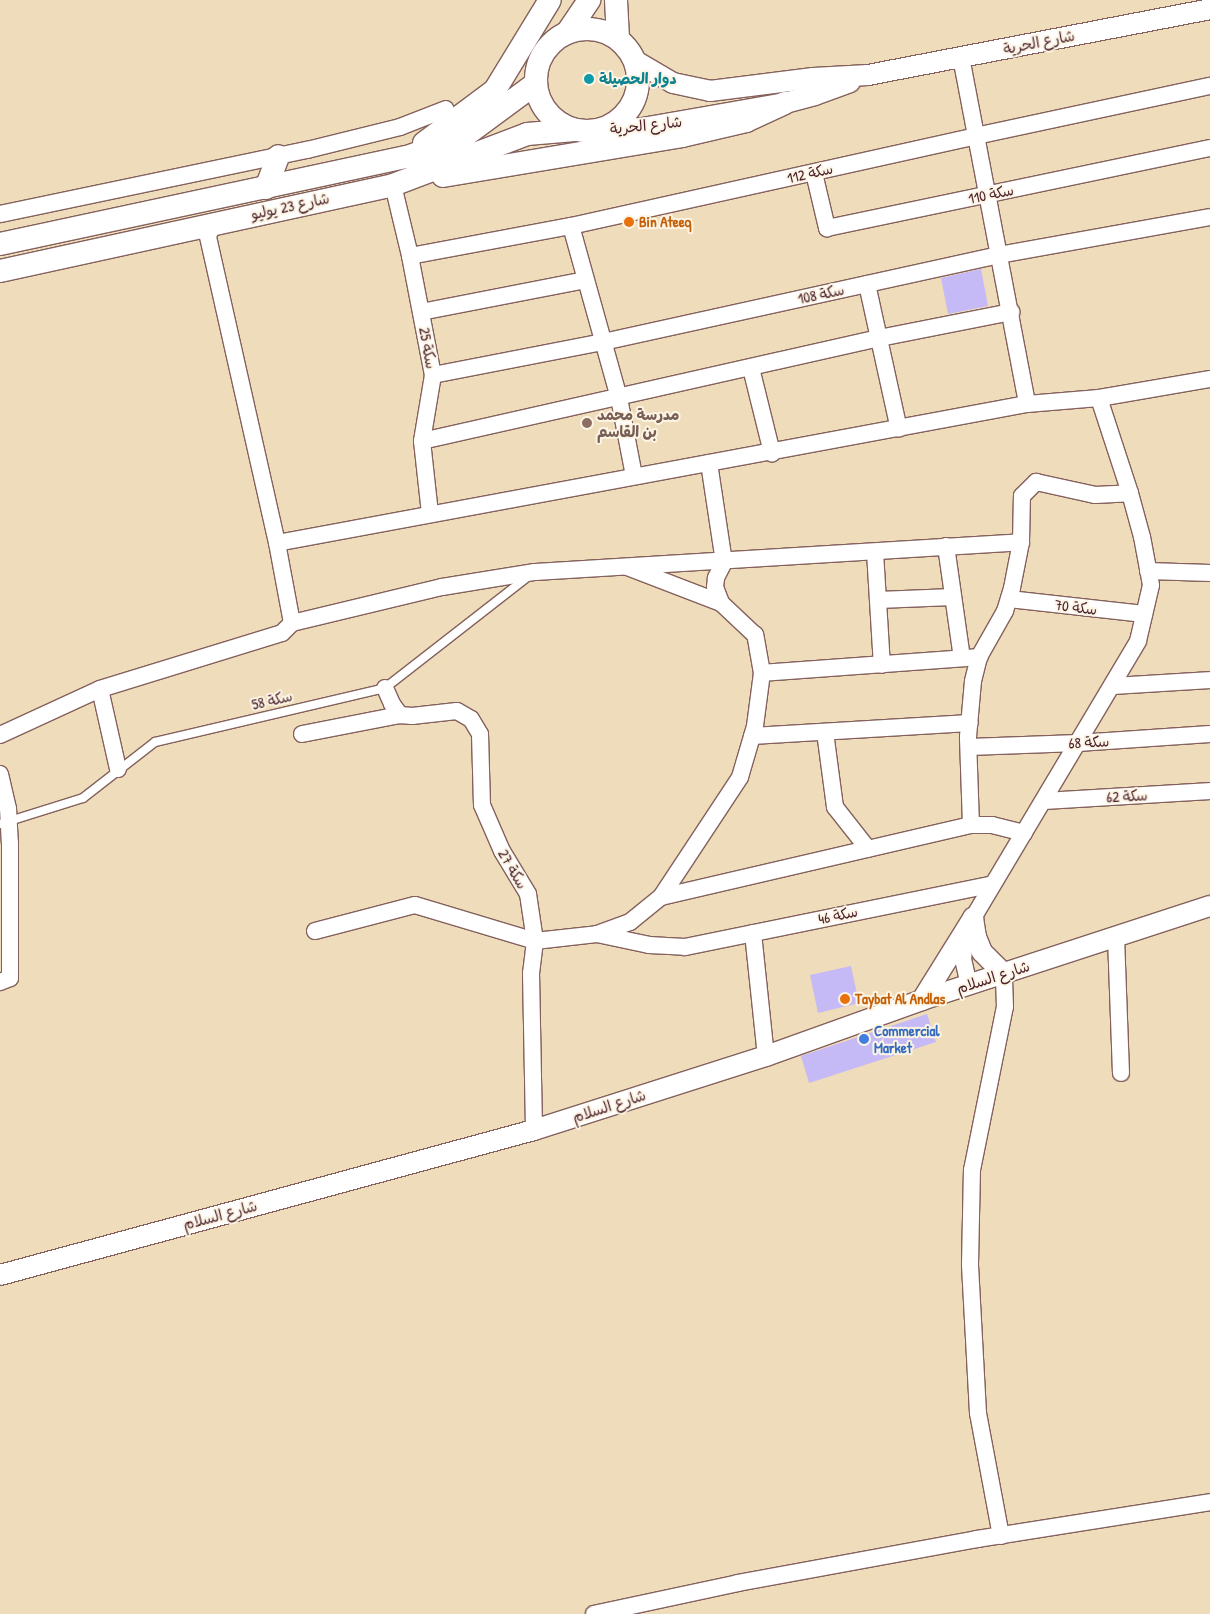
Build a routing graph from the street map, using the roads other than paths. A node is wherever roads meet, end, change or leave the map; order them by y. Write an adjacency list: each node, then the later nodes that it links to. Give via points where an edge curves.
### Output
1 (550, 0): 19 (main road, via 495,90)
2 (589, 0): 5 (main road)
3 (616, 0): 6 (main road)
4 (1210, 9): 7 (street, شارع الحرية)
5 (567, 33): 6 (main road, via 598,30); 10 (main road, via 549,45 538,62)
6 (618, 39): 8 (main road)
7 (961, 57): 9 (street, شارع الحرية); 16 (street)
8 (634, 60): 9 (street, شارع الحرية, via 673,84 710,91); 15 (main road, via 638,82 632,103 618,120)
9 (868, 75): 12 (street, شارع الحرية)
10 (535, 84): 14 (main road, via 544,108 563,125); 19 (main road, شارع 23 يوليو, via 466,135)
11 (1210, 86): 16 (street, سكة 112)
12 (785, 103): 15 (street, شارع الحرية, via 642,128); 21 (main road, via 746,121 682,136)
13 (446, 109): 18 (street, via 400,127)
14 (576, 130): 15 (main road); 21 (main road, شارع 23 يوليو, via 527,134)
15 (598, 130)
16 (976, 136): 20 (street, سكة 112); 23 (street)
17 (1210, 148): 23 (street, سكة 110)
18 (278, 156): 22 (main road); 24 (street)
19 (407, 157): 22 (main road, شارع 23 يوليو)
20 (814, 172): 23 (street, سكة 110, via 827,228); 26 (street, سكة 112)
21 (393, 185): 27 (main road, شارع 23 يوليو); 30 (street, سكة 25)
22 (266, 188): 28 (main road, شارع 23 يوليو)
23 (987, 195): 29 (street)
24 (0, 214)
25 (1210, 217): 29 (street, سكة 108)
26 (571, 226): 30 (street, سكة 112); 32 (street)
27 (206, 228): 31 (main road, شارع 23 يوليو); 52 (street)
28 (1, 243)
29 (999, 255): 33 (street, سكة 108); 35 (street)
30 (410, 256): 34 (street, سكة 25)
31 (0, 271)
32 (584, 280): 34 (street); 37 (street)
33 (867, 284): 36 (street); 37 (street, سكة 108)
34 (421, 312): 39 (street, سكة 25)
35 (1011, 312): 36 (street); 43 (street)
36 (879, 338): 38 (street); 44 (street)
37 (603, 342): 39 (street, سكة 108); 41 (street)
38 (751, 368): 41 (street); 46 (street)
39 (433, 375): 45 (street, سكة 25)
40 (1210, 379): 42 (street)
41 (618, 398): 45 (street); 48 (street)
42 (1098, 398): 43 (street); 49 (street)
43 (1027, 404): 44 (street)
44 (899, 429): 46 (street)
45 (422, 441): 50 (street, سكة 25)
46 (772, 453): 47 (street)
47 (709, 463): 48 (street); 55 (street)
48 (634, 476): 50 (street)
49 (1130, 493): 51 (street, via 1095,495 1036,482 1022,496); 58 (street)
50 (430, 514): 52 (street)
51 (1021, 542): 53 (street); 61 (street)
52 (277, 543): 65 (street)
53 (946, 546): 54 (street); 60 (street)
54 (875, 552): 55 (street); 62 (street)
55 (724, 562): 56 (street); 63 (street, via 715,587)
56 (627, 567): 57 (street); 63 (street)
57 (535, 572): 65 (street, via 442,587); 72 (lane, سكة 58)
58 (1148, 572): 59 (street); 64 (street, via 1151,586)
59 (1210, 573)
60 (953, 597): 62 (street); 67 (street)
61 (1009, 599): 64 (street, سكة 70); 66 (street)
62 (878, 600): 68 (street)
63 (721, 603): 69 (street, via 755,635)
64 (1144, 614): 71 (street, via 1138,641)
65 (292, 623): 73 (street, via 282,633)
66 (979, 657): 67 (street); 75 (street)
67 (962, 658): 68 (street)
68 (882, 665): 69 (street)
69 (762, 673): 80 (street)
70 (1210, 680): 71 (street)
71 (1113, 686): 81 (street)
72 (384, 688): 74 (street); 83 (lane, سكة 58, via 155,742)
73 (100, 689): 79 (street); 83 (street)
74 (400, 714): 77 (street, سكة 27); 100 (street, سكة 27, via 412,716 457,711 476,725 480,734 482,805 502,851 528,894)
75 (970, 724): 76 (street); 82 (street)
76 (825, 732): 80 (street); 90 (street, via 835,807)
77 (302, 734)
78 (1210, 734): 81 (street, سكة 68)
79 (0, 735)
80 (752, 736): 92 (street, via 740,777)
81 (1078, 743): 82 (street, سكة 68); 86 (street)
82 (969, 747): 88 (street)
83 (118, 770): 87 (lane, سكة 58, via 83,798)
84 (0, 774): 87 (street)
85 (1210, 791): 86 (street, سكة 62)
86 (1044, 801): 89 (street)
87 (4, 823): 94 (street)
88 (971, 825): 89 (street, via 992,825); 90 (street)
89 (1024, 833): 91 (street)
90 (868, 849): 92 (street)
91 (991, 885): 95 (street); 97 (street, سكة 46)
92 (661, 898): 98 (street, via 630,922)
93 (1210, 906): 99 (street, شارع السلام)
94 (5, 920): 102 (street, via 10,978)
95 (974, 928): 101 (street, via 982,952); 103 (street, via 975,971); 104 (street)
96 (315, 931): 100 (street, via 415,905)
97 (753, 933): 98 (street, سكة 46, via 685,947 641,944); 105 (street)
98 (597, 934): 100 (street)
99 (1116, 937): 101 (street, شارع السلام); 106 (street)
100 (535, 941): 107 (street, سكة 27, via 531,973)
101 (1004, 974): 103 (street, شارع السلام); 110 (street, via 1005,1007 972,1170 970,1264 978,1413)
102 (0, 982)
103 (969, 985): 104 (street, شارع السلام)
104 (922, 1000): 105 (street, شارع السلام)
105 (766, 1056): 107 (street, شارع السلام)
106 (1121, 1073)
107 (534, 1130): 108 (street, شارع السلام)
108 (0, 1275)
109 (1210, 1502): 110 (street)
110 (1001, 1536): 111 (street, via 738,1583)
111 (594, 1614)

